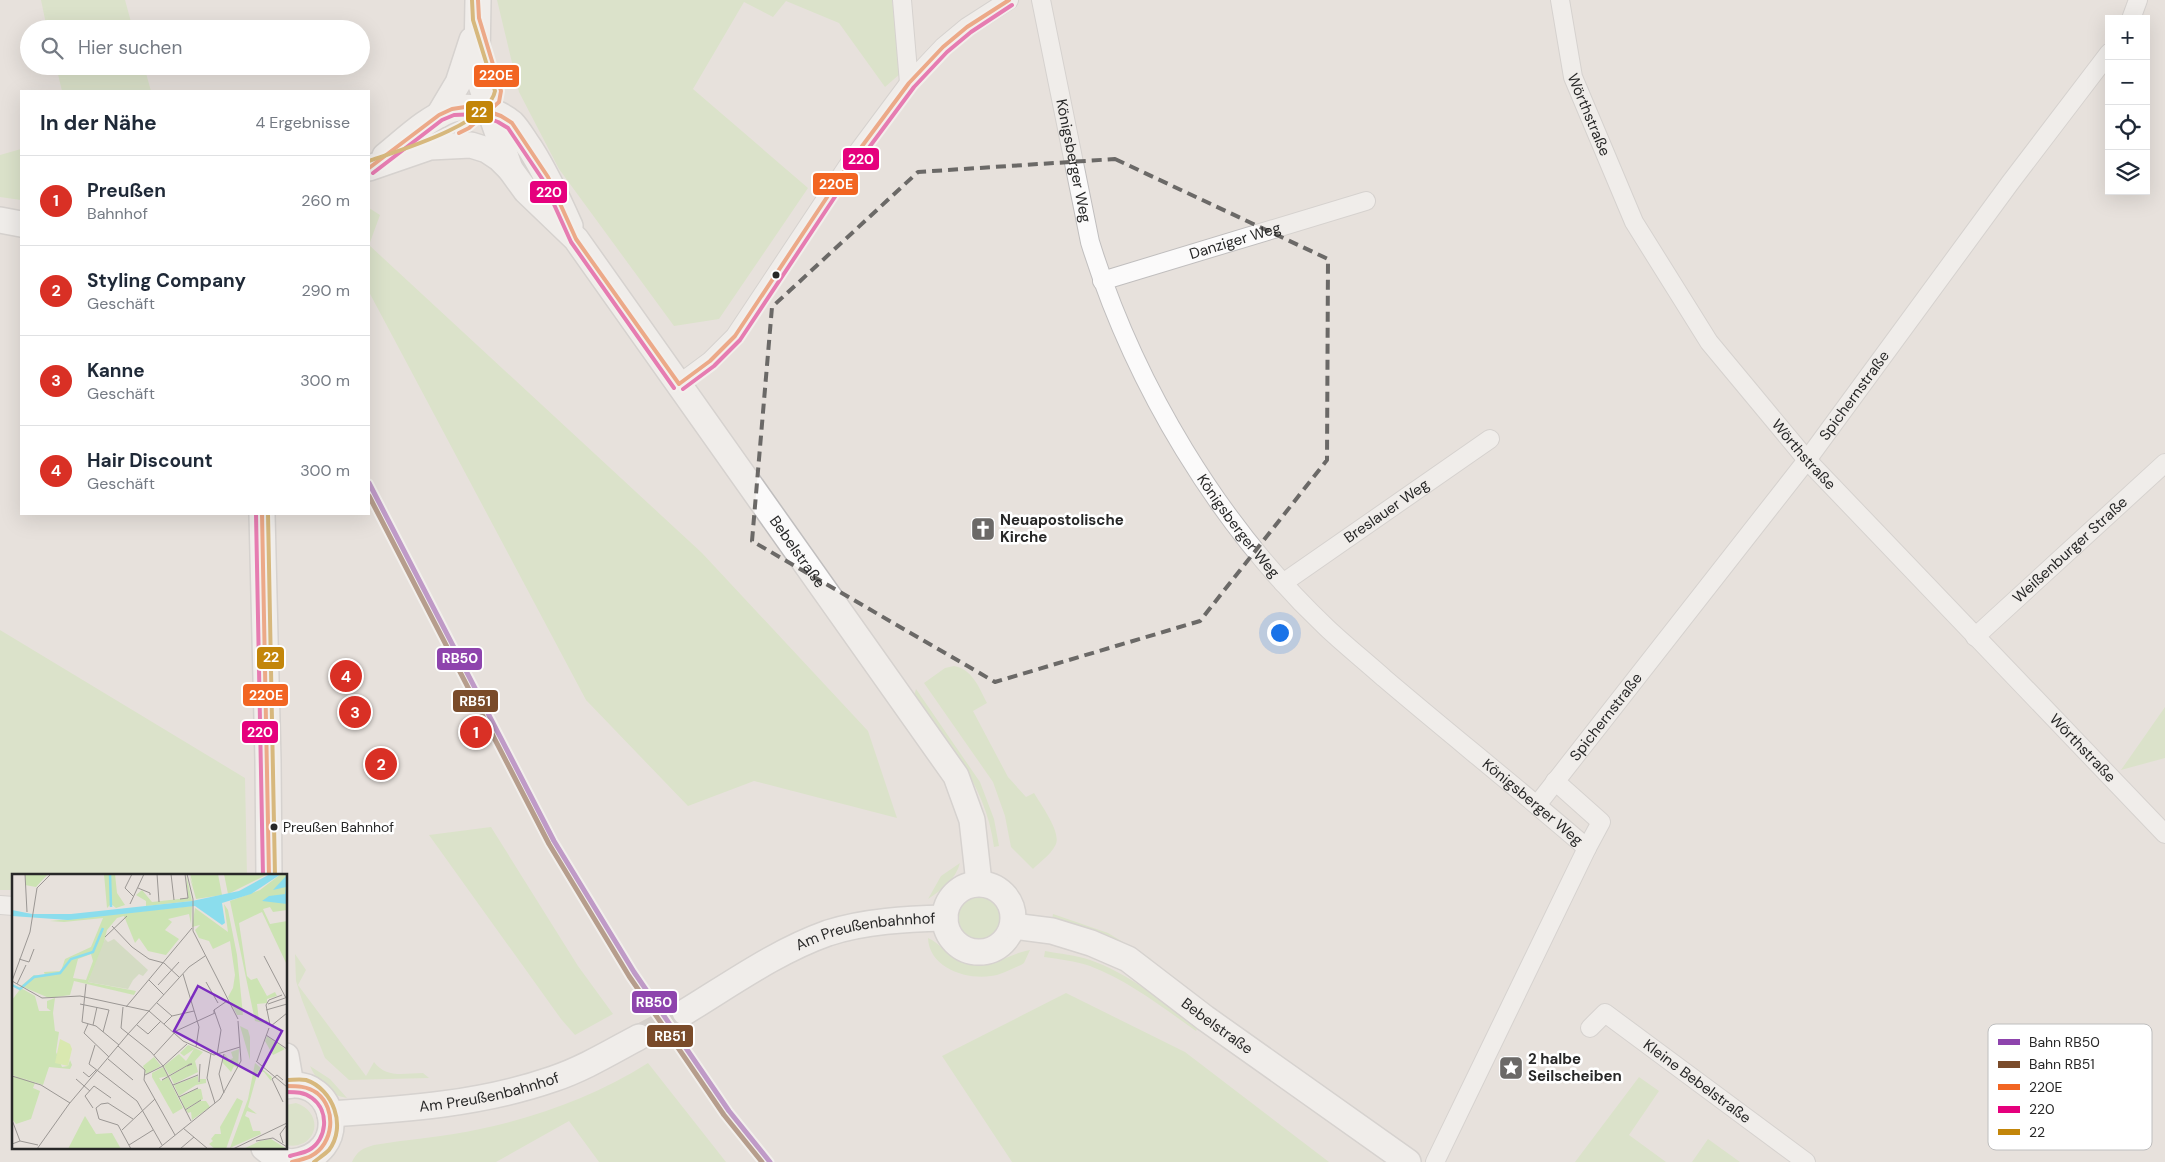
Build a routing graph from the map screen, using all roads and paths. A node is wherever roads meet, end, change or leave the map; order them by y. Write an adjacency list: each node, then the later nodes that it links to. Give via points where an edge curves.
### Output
1 (902, 0): 9 (street)
2 (1009, 0): 9 (street, via 967,27)
3 (1041, 0): 20 (street, Königsberger Weg, via 1090,242)
4 (1560, 0): 23 (street, Wörthstraße, via 1573,76 1634,222 1709,342)
5 (2138, 0): 7 (street)
6 (478, 9): 10 (main road, via 477,60 481,85); 11 (main road, via 458,83)
7 (2132, 15)
8 (2105, 58): 23 (street, Spichernstraße)
9 (909, 83): 21 (street, via 851,161 735,336 710,361)
10 (495, 101): 11 (main road, via 452,109); 12 (main road, via 469,128); 15 (main road); 19 (main road, Bebelstraße, via 548,177)
11 (439, 115): 13 (main road)
12 (430, 147): 14 (main road); 15 (main road, via 471,145 486,150)
13 (370, 167)
14 (370, 168)
15 (510, 169): 19 (main road, Bebelstraße, via 526,191)
16 (1366, 200): 20 (street, Danziger Weg)
17 (0, 220): 18 (main road)
18 (20, 224)
19 (576, 239): 21 (main road, Bebelstraße)
20 (1102, 281): 26 (street, Königsberger Weg, via 1149,388 1189,456 1231,522)
21 (679, 384): 33 (main road, Bebelstraße, via 956,776 972,820)
22 (1490, 439): 26 (street, Breslauer Weg)
23 (1807, 460): 27 (street, Wörthstraße); 28 (street, Spichernstraße)
24 (2165, 463): 27 (street, Weißenburger Straße)
25 (262, 515): 32 (main road)
26 (1284, 583): 29 (street, Königsberger Weg, via 1326,628)
27 (1975, 637): 30 (street, Wörthstraße)
28 (1555, 781): 29 (street, Spichernstraße); 31 (street, Königsberger Weg, via 1601,822)
29 (1537, 804): 31 (street, Königsberger Weg)
30 (2165, 834)
31 (1587, 848): 43 (street)
32 (269, 874)
33 (979, 883): 34 (main road, via 959,890 947,907); 35 (main road, via 994,887 1006,896 1012,906)
34 (945, 918): 35 (main road, via 952,938 970,951 980,952 996,947); 36 (main road, Am Preußenbahnhof, via 870,924 829,933 776,957)
35 (1013, 926): 42 (main road, Bebelstraße, via 1052,931 1128,959 1205,1018)
36 (685, 1012)
37 (1590, 1028): 44 (street, Kleine Bebelstraße, via 1605,1013)
38 (639, 1037): 40 (main road, Am Preußenbahnhof, via 588,1065 554,1079 498,1095 452,1104)
39 (289, 1085): 40 (main road, via 312,1089)
40 (330, 1114): 41 (main road, via 332,1126 323,1148)
41 (286, 1158)
42 (1408, 1162)
43 (1435, 1162)
44 (1806, 1162)

